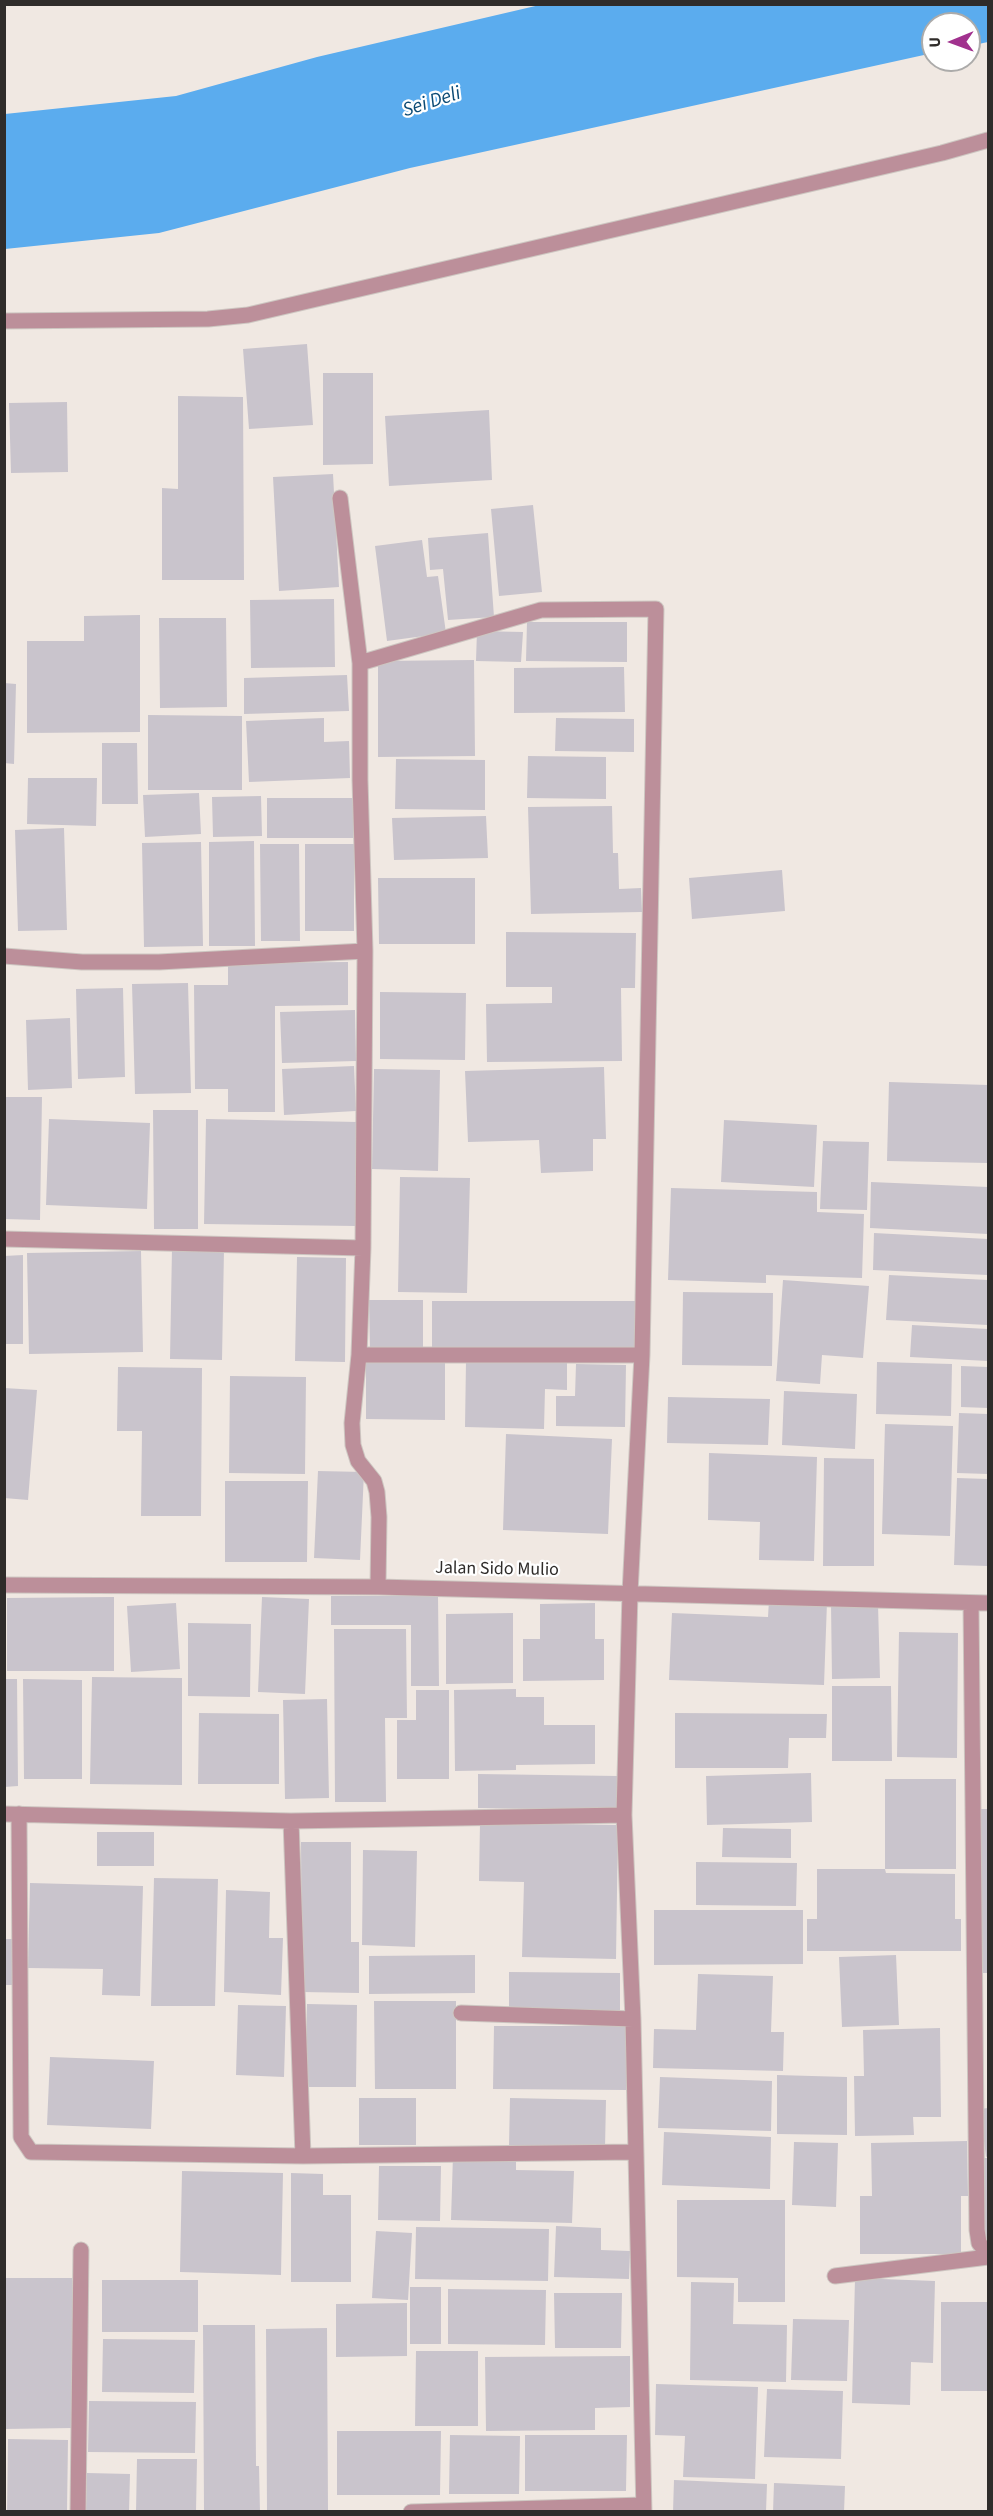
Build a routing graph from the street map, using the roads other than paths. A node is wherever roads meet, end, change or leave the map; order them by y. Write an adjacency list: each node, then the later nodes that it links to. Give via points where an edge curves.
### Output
1 (988, 140): 2 (street, via 248,315 208,319)
2 (4, 321)
3 (340, 498): 4 (street)
4 (360, 663): 5 (street); 10 (street, via 541,609 656,609)
5 (365, 951): 6 (street, via 159,962); 8 (street)
6 (4, 956)
7 (4, 1239): 8 (street)
8 (363, 1248): 9 (street)
9 (359, 1355): 10 (street); 12 (street, via 353,1445 377,1492)
10 (642, 1355): 13 (street)
11 (4, 1585): 12 (street, Jalan Sido Mulio)
12 (378, 1587): 13 (street, Jalan Sido Mulio)
13 (630, 1593): 14 (street, Jalan Sido Mulio); 17 (street)
14 (971, 1603): 15 (street, Jalan Sido Mulio); 24 (street, via 976,2230)
15 (988, 1603)
16 (12, 1814): 18 (street); 22 (street, via 21,2137 31,2152)
17 (624, 1815): 18 (street); 20 (street)
18 (291, 1821): 22 (street)
19 (461, 2013): 20 (street)
20 (633, 2019): 21 (street)
21 (635, 2152): 22 (street); 26 (street)
22 (303, 2156)
23 (81, 2250): 27 (street)
24 (988, 2255): 25 (street)
25 (835, 2276)
26 (644, 2508): 28 (street)
27 (78, 2511)
28 (411, 2511)

